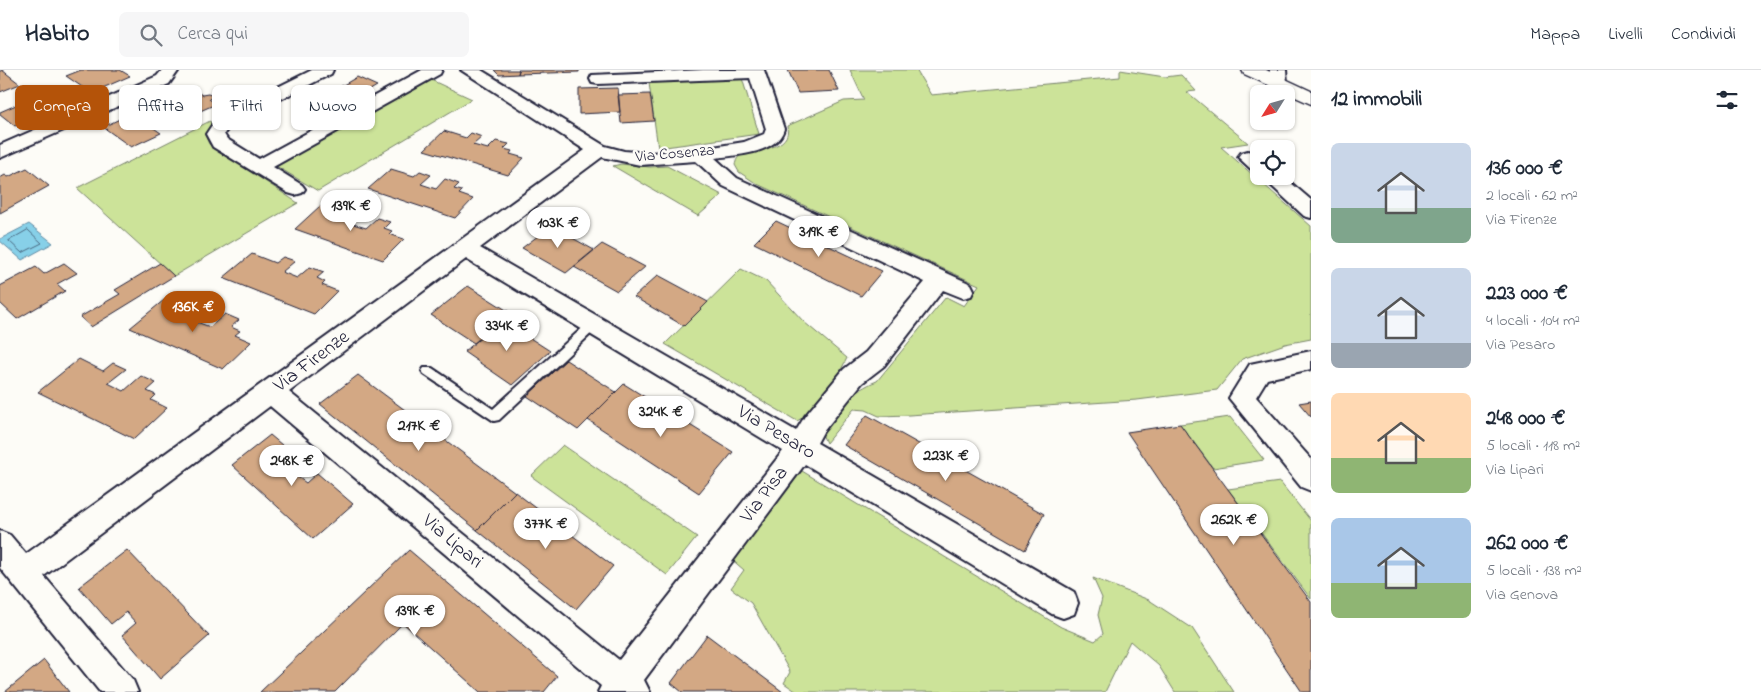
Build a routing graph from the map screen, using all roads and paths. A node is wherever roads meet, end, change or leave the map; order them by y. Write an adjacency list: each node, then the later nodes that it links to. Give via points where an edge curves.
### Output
1 (171, 70): 11 (street, via 163,80)
2 (325, 70): 13 (street, via 222,123 214,134 220,143)
3 (434, 70): 13 (street)
4 (469, 70): 10 (street, Via Cosenza)
5 (1251, 70): 7 (street)
6 (756, 72): 8 (street); 12 (street, Via Cosenza, via 774,134 757,144)
7 (1278, 76): 9 (street)
8 (598, 79)
9 (1311, 98)
10 (598, 150): 12 (street, Via Cosenza, via 640,159); 17 (street, Via Firenze)
11 (0, 152)
12 (700, 154): 22 (street, Via Pisa, via 730,182 951,285 876,360 853,376 814,424)
13 (258, 167): 15 (street)
14 (1281, 185): 16 (street)
15 (295, 189)
16 (1311, 211)
17 (464, 248): 18 (street, Via Pesaro); 21 (street, Via Firenze)
18 (593, 325): 20 (lane, via 494,416); 22 (street, Via Pesaro)
19 (1311, 360): 23 (street, via 1259,372 1242,398)
20 (428, 371)
21 (271, 392): 25 (street, Via Firenze); 27 (street, Via Lipari)
22 (801, 448): 26 (street, Via Pesaro); 27 (street, Via Pisa)
23 (1311, 479)
24 (0, 545): 25 (street)
25 (25, 572): 28 (street)
26 (1063, 602)
27 (623, 689)
28 (121, 692)

